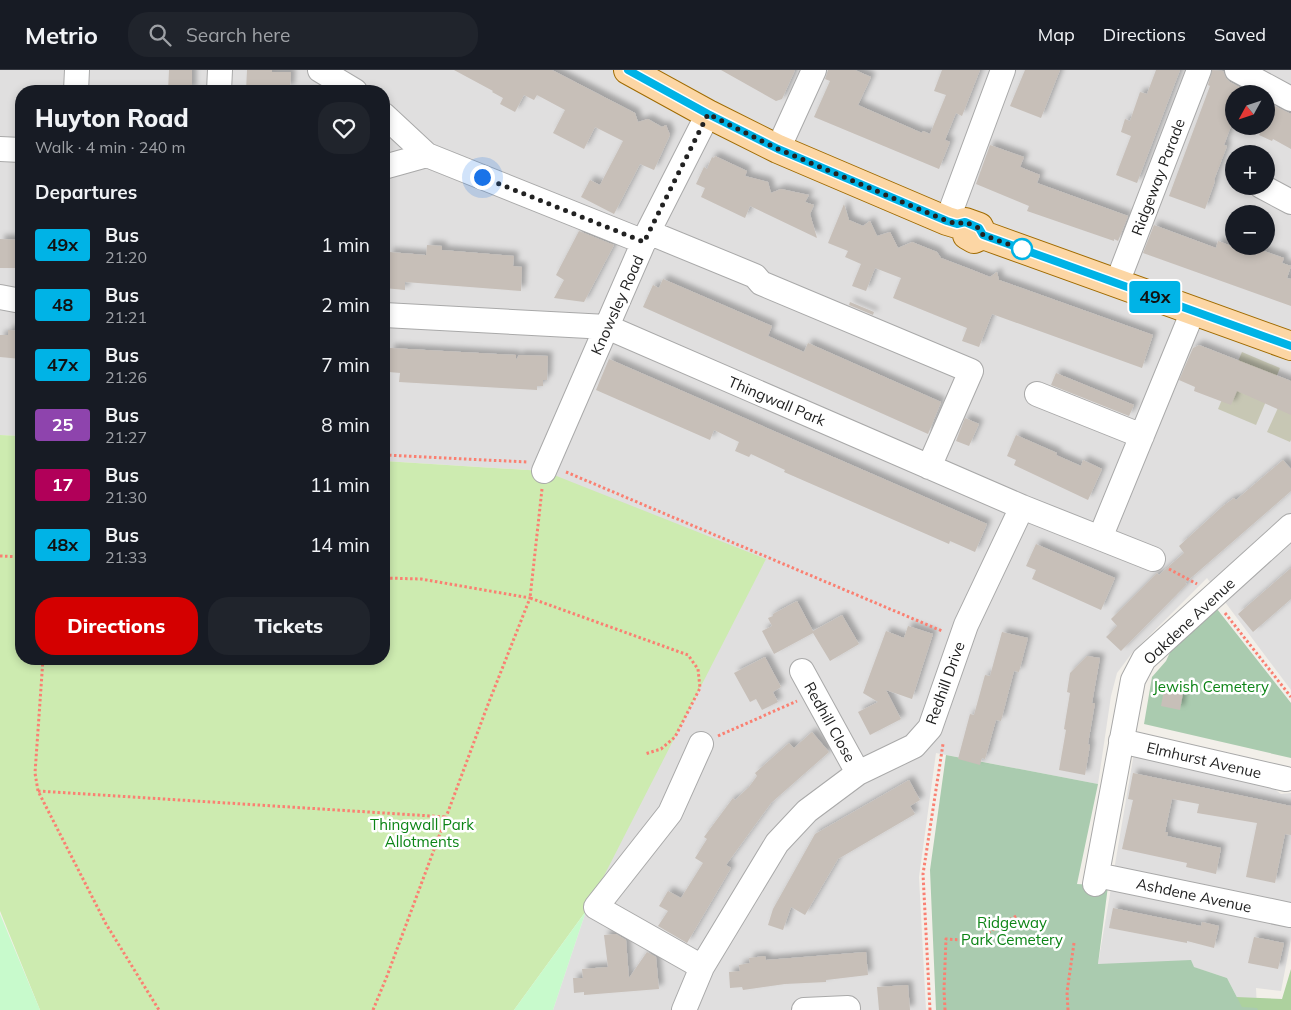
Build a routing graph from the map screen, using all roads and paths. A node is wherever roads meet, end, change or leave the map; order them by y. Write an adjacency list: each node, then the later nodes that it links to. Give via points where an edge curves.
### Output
1 (77, 70): 9 (street)
2 (220, 70): 10 (street)
3 (320, 70): 11 (street)
4 (628, 70): 13 (main road)
5 (814, 70): 16 (street)
6 (1003, 70): 22 (street)
7 (1199, 70): 24 (street, Ridgeway Parade)
8 (1237, 70): 12 (street)
9 (76, 85)
10 (219, 85)
11 (345, 85)
12 (1291, 99)
13 (708, 114): 16 (main road); 23 (street, Knowsley Road)
14 (390, 121): 18 (street)
15 (0, 149): 17 (street)
16 (778, 149): 22 (main road)
17 (15, 150)
18 (427, 155): 19 (street); 23 (street)
19 (390, 165)
20 (1275, 193): 21 (street)
21 (1291, 202)
22 (952, 223): 24 (main road, via 961,233 974,238 983,235)
23 (646, 237): 29 (street, Knowsley Road); 35 (street, via 756,276 761,284 971,371)
24 (1117, 283): 27 (main road)
25 (0, 297): 26 (street)
26 (15, 300)
27 (1193, 311): 30 (main road); 32 (street)
28 (390, 315): 29 (street, Thingwall Park)
29 (607, 328): 34 (street, Knowsley Road); 35 (street, Thingwall Park)
30 (1291, 346)
31 (1037, 394): 32 (street)
32 (1142, 436): 38 (street)
33 (390, 454): 34 (path)
34 (546, 467): 44 (path); 45 (path)
35 (929, 467): 36 (street, Thingwall Park)
36 (1022, 507): 38 (street, Thingwall Park); 45 (street, Redhill Drive)
37 (1288, 535): 43 (street, Oakdene Avenue)
38 (1100, 538): 41 (street, Thingwall Park)
39 (0, 556): 40 (path)
40 (15, 557)
41 (1160, 564): 43 (path, via 1203,587)
42 (390, 578): 44 (path, via 422,579)
43 (1213, 597): 49 (path); 51 (street, Oakdene Avenue, via 1144,660 1133,680)
44 (530, 598): 53 (path, via 688,655 698,668 700,688 675,737 661,749); 57 (path)
45 (961, 639): 50 (street, Redhill Drive)
46 (43, 665): 56 (path, via 35,773)
47 (802, 671): 48 (street, Redhill Close)
48 (814, 694): 52 (path); 54 (street, Redhill Close)
49 (1291, 697)
50 (930, 728): 54 (street, Redhill Drive, via 914,746); 68 (path, via 943,745 923,874)
51 (1121, 741): 55 (street, Elmhurst Avenue); 58 (street, Oakdene Avenue)
52 (701, 744): 62 (street, via 670,813 596,907)
53 (645, 754)
54 (858, 773): 62 (street, Redhill Drive, via 806,811 777,843)
55 (1286, 778)
56 (38, 791): 57 (path); 64 (path, via 106,924)
57 (447, 817): 65 (path)
58 (1096, 879): 60 (street, Ashdene Avenue)
59 (1018, 915): 69 (path, via 976,938 946,939)
60 (1290, 915)
61 (1074, 943): 70 (path, via 1067,992)
62 (702, 967): 66 (street, Redhill Drive)
63 (848, 1008): 67 (street)
64 (159, 1010)
65 (373, 1010)
66 (684, 1010)
67 (804, 1010)
68 (930, 1010)
69 (945, 1010)
70 (1068, 1010)

